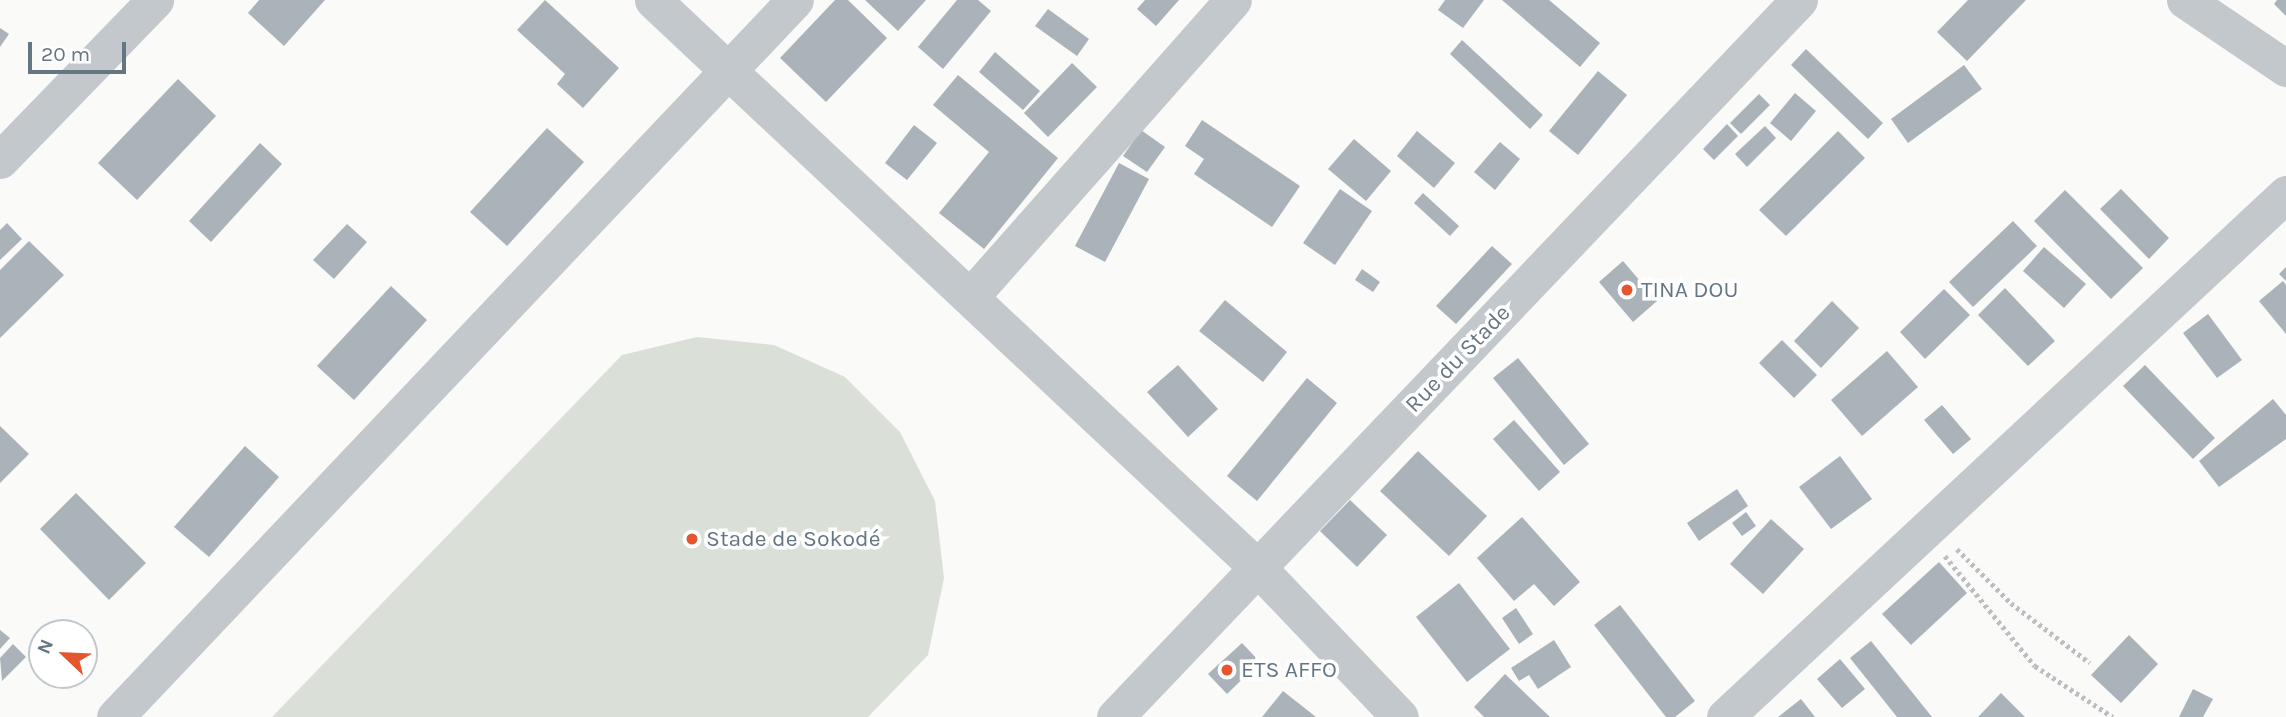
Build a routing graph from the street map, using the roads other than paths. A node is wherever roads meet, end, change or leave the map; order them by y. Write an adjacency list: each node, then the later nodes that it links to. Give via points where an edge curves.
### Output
1 (155, 0): 10 (street)
2 (653, 0): 8 (street)
3 (762, 0): 8 (street)
4 (795, 0): 8 (street)
5 (1233, 0): 12 (street)
6 (1799, 0): 13 (street, Rue du Stade)
7 (2185, 0): 9 (street)
8 (729, 68): 12 (street); 14 (street)
9 (2286, 68)
10 (0, 160)
11 (2286, 194): 17 (street)
12 (971, 296): 13 (street)
13 (1259, 569): 15 (street, Rue du Stade); 16 (street)
14 (116, 717)
15 (1115, 717)
16 (1400, 717)
17 (1724, 717)

